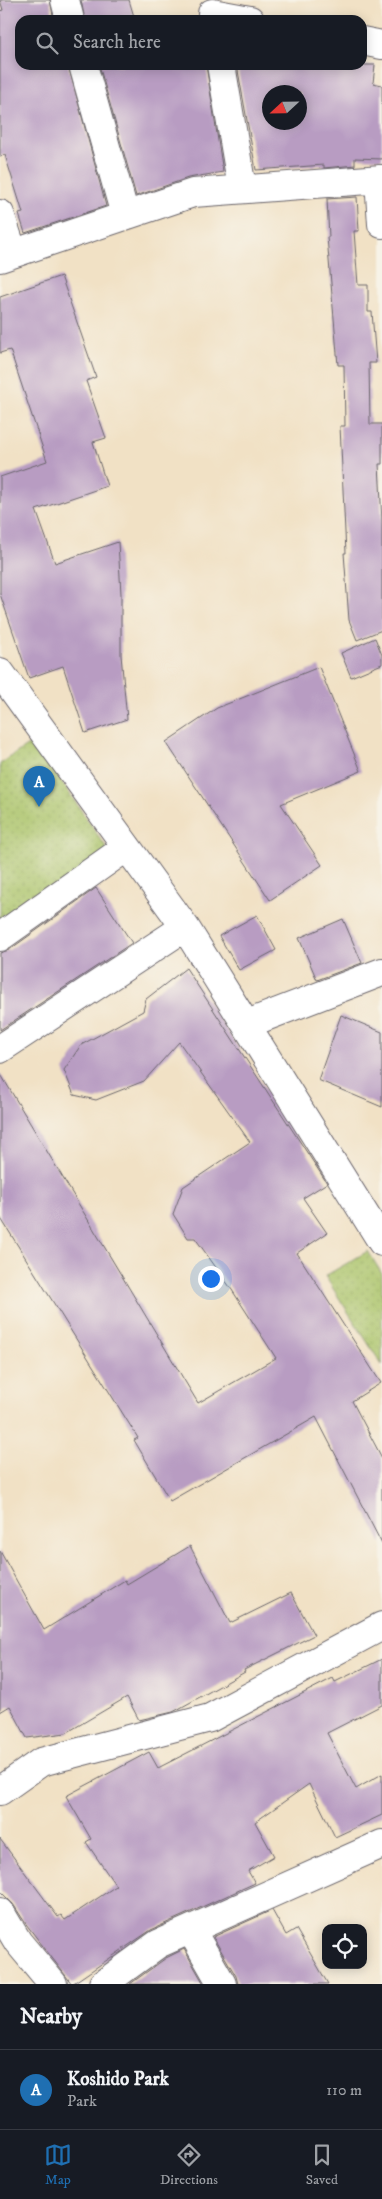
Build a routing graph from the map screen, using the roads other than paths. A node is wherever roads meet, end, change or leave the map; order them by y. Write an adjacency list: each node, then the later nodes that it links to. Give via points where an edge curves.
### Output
1 (65, 0): 2 (street)
2 (69, 15)
3 (212, 15): 4 (street)
4 (223, 15)
5 (367, 42): 6 (street)
6 (382, 45)
7 (84, 70): 12 (street)
8 (222, 70): 10 (street)
9 (381, 179): 10 (street); 13 (street)
10 (242, 188): 12 (street, via 193,193)
11 (0, 214): 14 (street)
12 (125, 215): 14 (street)
13 (382, 224)
14 (6, 255)
15 (0, 672): 16 (street)
16 (127, 847): 17 (street); 18 (street)
17 (184, 927): 20 (street); 21 (street)
18 (0, 937)
19 (382, 972): 20 (street)
20 (247, 1024): 22 (street)
21 (0, 1049)
22 (382, 1242)
23 (382, 1626): 24 (street, via 210,1718 41,1762)
24 (0, 1790)
25 (382, 1844): 27 (street)
26 (0, 1912): 28 (street, via 18,1942)
27 (191, 1930): 29 (street, via 158,1944); 30 (street)
28 (53, 1984)
29 (103, 1984)
30 (222, 1984)

